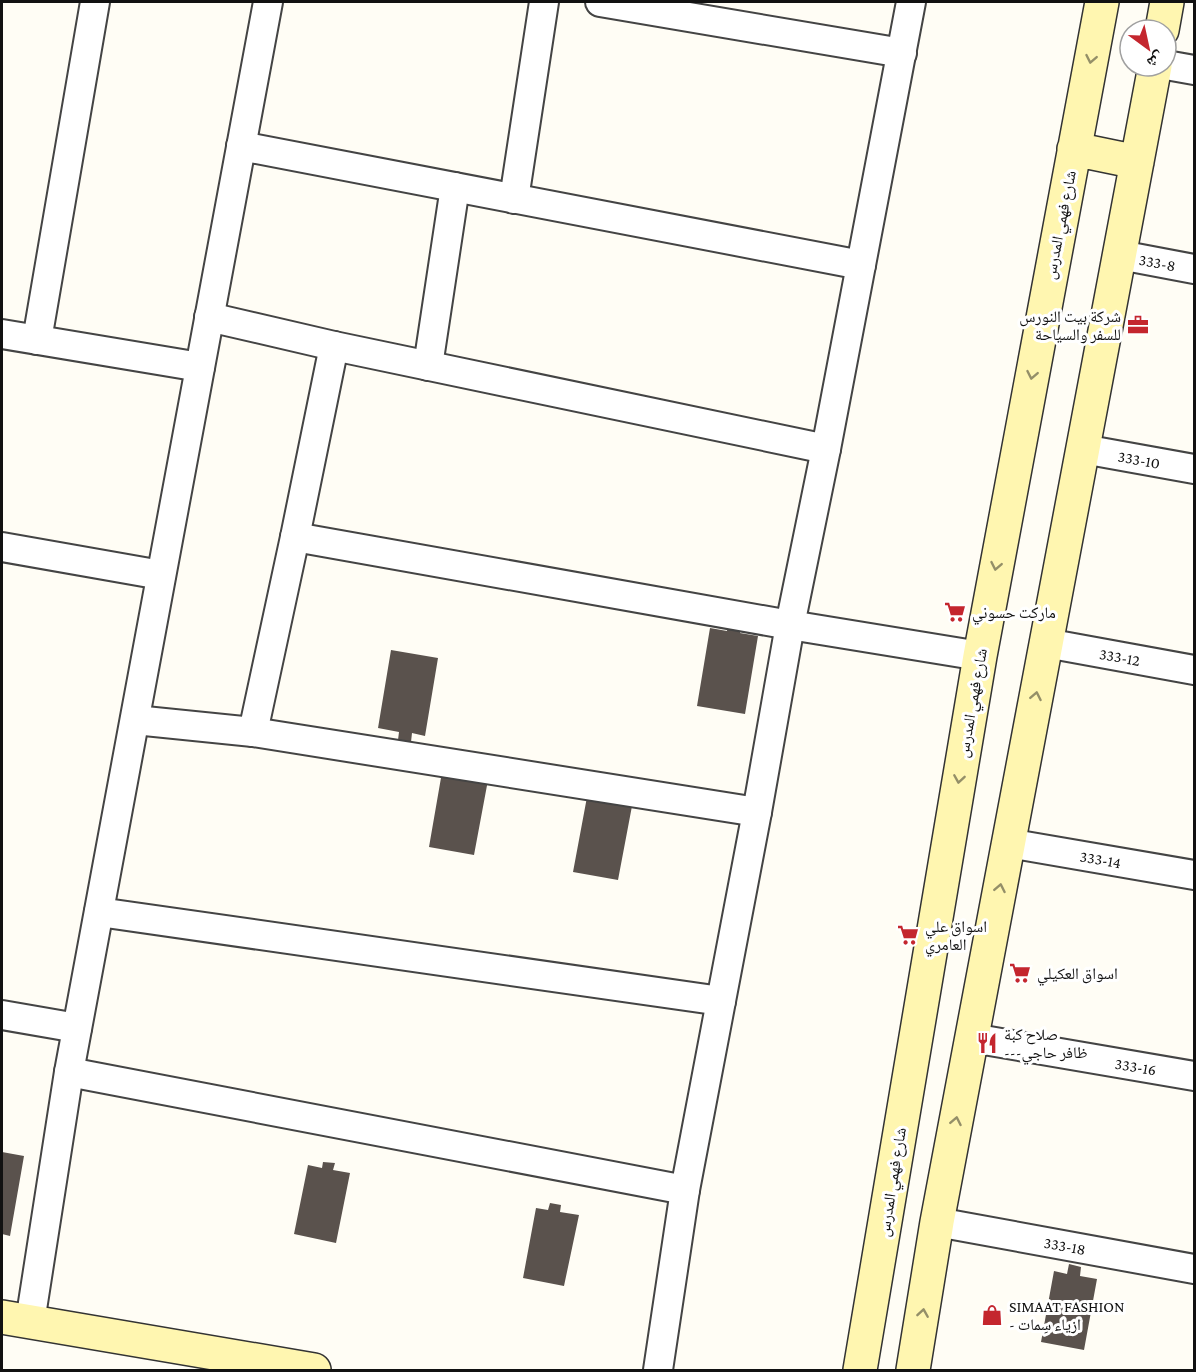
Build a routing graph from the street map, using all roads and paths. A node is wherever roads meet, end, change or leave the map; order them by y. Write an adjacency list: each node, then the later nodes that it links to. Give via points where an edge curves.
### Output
1 (94, 2): 23 (street)
2 (268, 2): 13 (street)
3 (544, 2): 17 (street)
4 (600, 2): 9 (street)
5 (911, 2): 9 (street)
6 (1102, 2): 14 (street, شارع فهمي المدرس, one-way to 14)
7 (1167, 2): 8 (street)
8 (1164, 18)
9 (902, 53): 19 (street)
10 (1178, 67): 11 (street)
11 (1194, 70)
12 (1153, 78): 15 (street)
13 (241, 146): 16 (street); 21 (street)
14 (1074, 149): 15 (street); 35 (street, شارع فهمي المدرس, one-way to 35)
15 (1137, 162): 18 (street)
16 (455, 188): 17 (street); 25 (street)
17 (514, 199): 19 (street)
18 (1120, 255): 20 (street, 333-8); 28 (street)
19 (861, 265): 27 (street)
20 (1194, 269)
21 (209, 317): 24 (street); 26 (street)
22 (2, 334): 23 (street)
23 (37, 340): 26 (street)
24 (334, 346): 25 (street); 30 (street)
25 (428, 366): 27 (street)
26 (200, 367): 32 (street)
27 (826, 449): 33 (street)
28 (1083, 449): 29 (street, 333-10); 34 (street)
29 (1194, 469)
30 (295, 537): 33 (street); 38 (street)
31 (2, 547): 32 (street)
32 (162, 575): 37 (street)
33 (790, 625): 35 (street); 39 (street)
34 (1046, 644): 36 (street, 333-12); 40 (street, one-way to 34)
35 (980, 656): 55 (street, شارع فهمي المدرس, one-way to 55)
36 (1194, 670)
37 (135, 720): 38 (street); 42 (street)
38 (254, 732): 39 (street)
39 (757, 812): 43 (street)
40 (1008, 843): 41 (street, 333-14); 46 (street, one-way to 40)
41 (1194, 875)
42 (99, 912): 43 (street); 45 (street)
43 (721, 1001): 49 (street)
44 (2, 1015): 45 (street)
45 (77, 1028): 47 (street)
46 (972, 1038): 48 (street, 333-16); 50 (street, one-way to 46)
47 (69, 1072): 49 (street); 52 (street)
48 (1194, 1076)
49 (685, 1190): 54 (street)
50 (937, 1222): 51 (street, 333-18); 56 (street, one-way to 50)
51 (1194, 1269)
52 (16, 1319): 53 (street)
53 (314, 1371)
54 (658, 1371)
55 (860, 1371)
56 (914, 1371)

